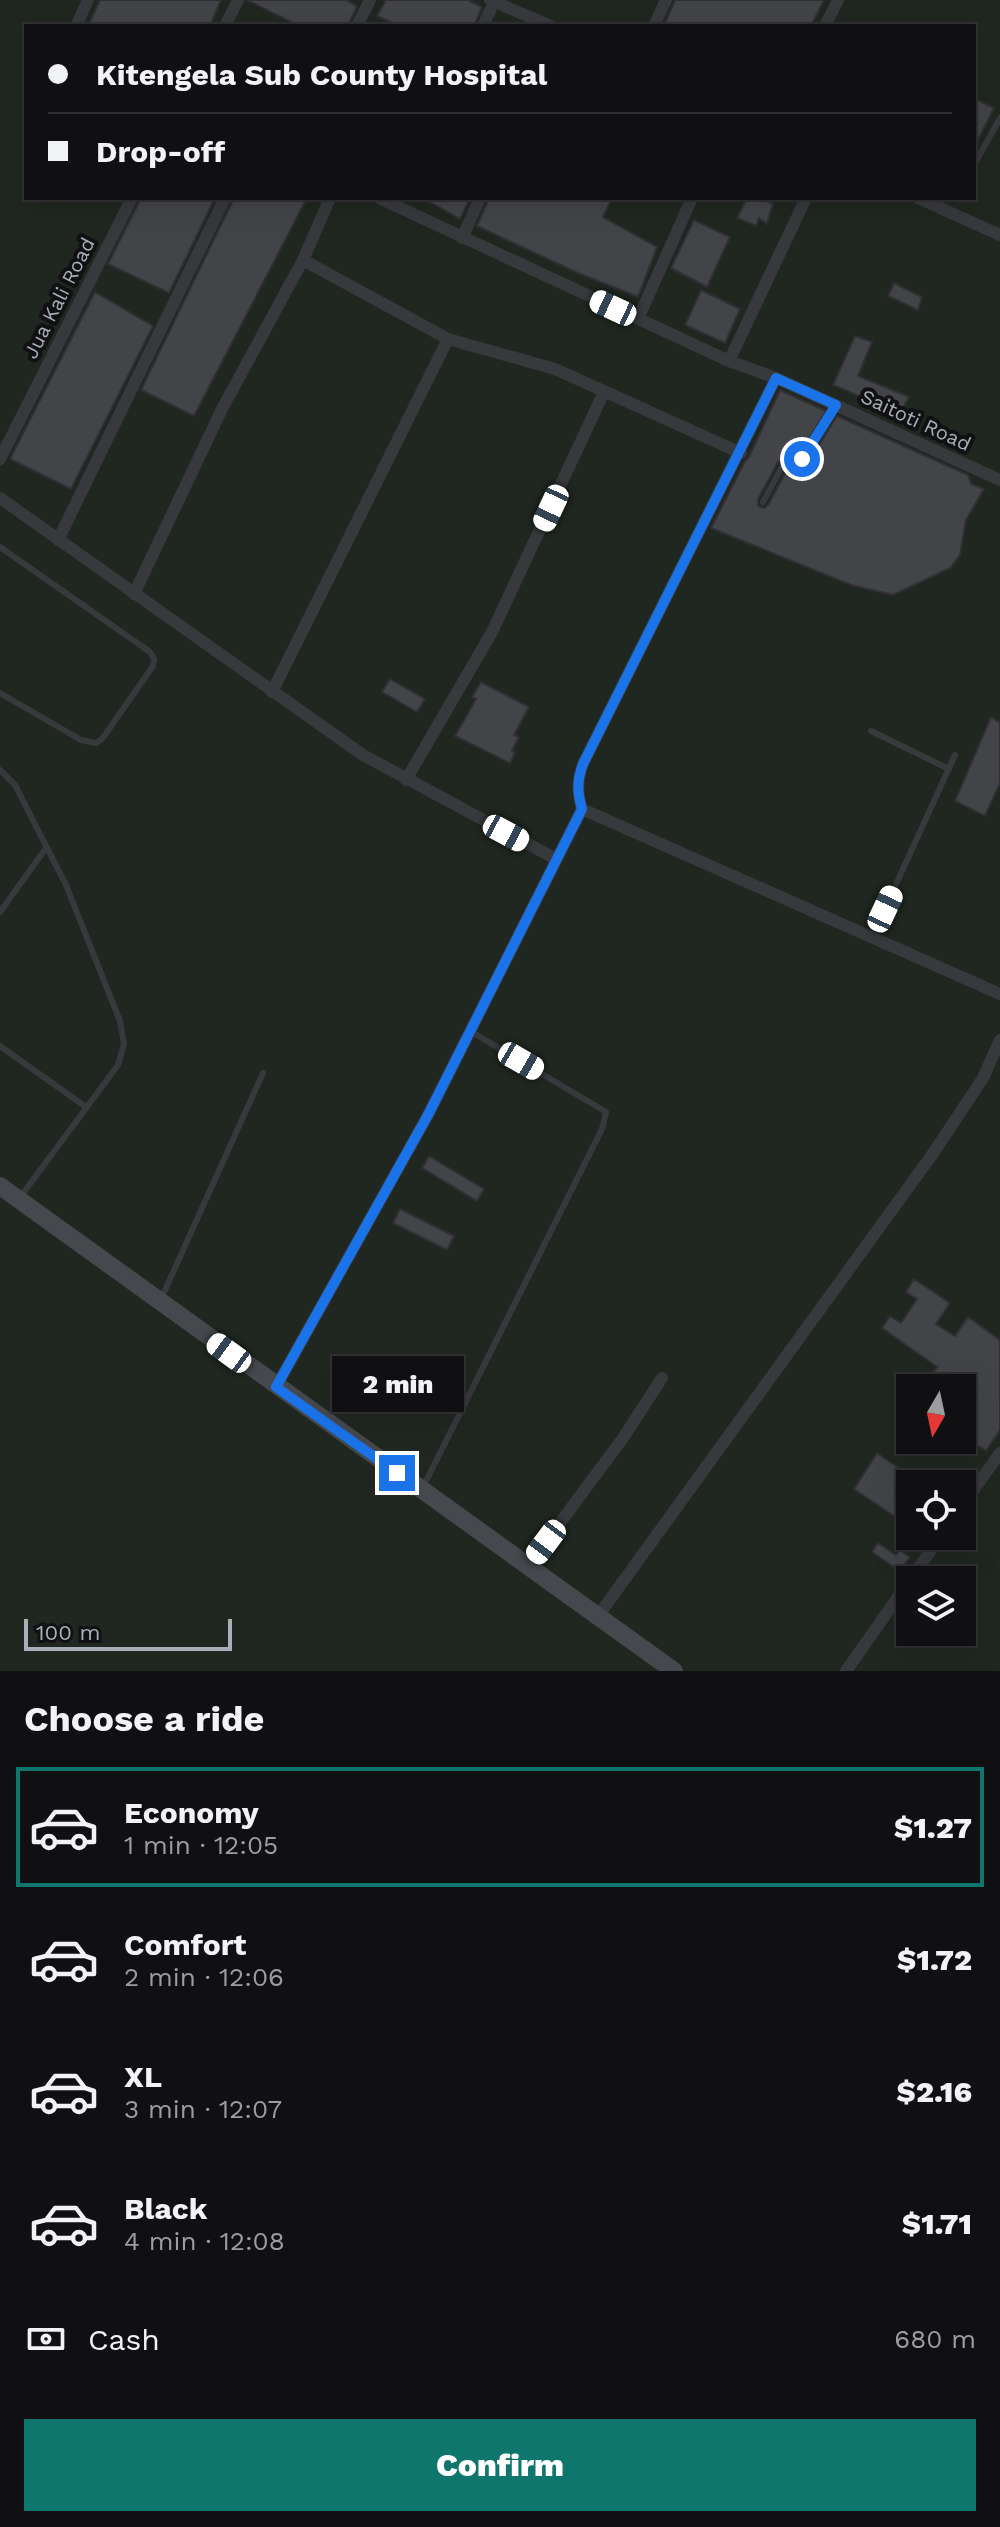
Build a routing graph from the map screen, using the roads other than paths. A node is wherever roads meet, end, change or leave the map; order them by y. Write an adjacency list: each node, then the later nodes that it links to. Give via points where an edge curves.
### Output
1 (88, 0): 7 (street)
2 (238, 0): 8 (street)
3 (370, 0): 9 (street)
4 (666, 0): 12 (street)
5 (838, 0): 13 (street)
6 (492, 1): 10 (street); 11 (street)
7 (77, 24)
8 (226, 24)
9 (358, 24)
10 (484, 24)
11 (546, 24)
12 (655, 24)
13 (826, 24)
14 (1000, 118): 15 (lane)
15 (976, 161)
16 (131, 200): 34 (street, Jua Kali Road)
17 (224, 200): 38 (street)
18 (329, 200): 26 (street)
19 (479, 200): 25 (street)
20 (691, 200): 27 (street)
21 (805, 200): 29 (street)
22 (401, 203): 25 (street, Saitoti Road)
23 (941, 203): 24 (street)
24 (1000, 235)
25 (462, 238): 27 (street, Saitoti Road)
26 (303, 260): 28 (street); 40 (street, via 222,409)
27 (638, 319): 29 (street, Saitoti Road)
28 (448, 339): 31 (street, via 555,369); 41 (street)
29 (729, 361): 30 (street, Saitoti Road)
30 (776, 378): 32 (street, Saitoti Road); 33 (street)
31 (604, 392): 33 (street); 47 (street, via 492,632)
32 (836, 405): 35 (street, Saitoti Road); 37 (lane, via 806,455 783,465)
33 (741, 453): 48 (street, via 583,764 578,778)
34 (0, 459)
35 (1000, 480)
36 (0, 498): 38 (street)
37 (763, 502)
38 (58, 540): 40 (street)
39 (0, 547): 42 (lane, via 154,659 96,743 81,740)
40 (134, 594): 41 (street)
41 (272, 692): 47 (street)
42 (0, 693)
43 (871, 731): 45 (lane)
44 (955, 755): 45 (lane)
45 (949, 769): 52 (lane)
46 (0, 770): 49 (lane, via 15,785)
47 (406, 780): 50 (street)
48 (582, 809): 50 (street); 52 (street)
49 (46, 848): 51 (lane); 58 (lane, via 66,885 120,1021 124,1044 118,1065)
50 (556, 859): 54 (street)
51 (0, 912)
52 (872, 937): 53 (street)
53 (1000, 994)
54 (470, 1031): 63 (street); 66 (lane, via 606,1112)
55 (1000, 1040): 69 (street, via 983,1078 934,1152)
56 (0, 1046): 58 (lane)
57 (263, 1073): 61 (lane)
58 (86, 1107): 60 (lane)
59 (0, 1186): 60 (street)
60 (19, 1199): 61 (street)
61 (160, 1302): 63 (street)
62 (662, 1378): 67 (street)
63 (276, 1387): 66 (street)
64 (1000, 1453): 65 (street)
65 (976, 1486)
66 (421, 1490): 67 (street)
67 (528, 1566): 69 (street)
68 (896, 1600): 71 (street)
69 (598, 1616): 70 (street)
70 (674, 1671)
71 (846, 1671)

